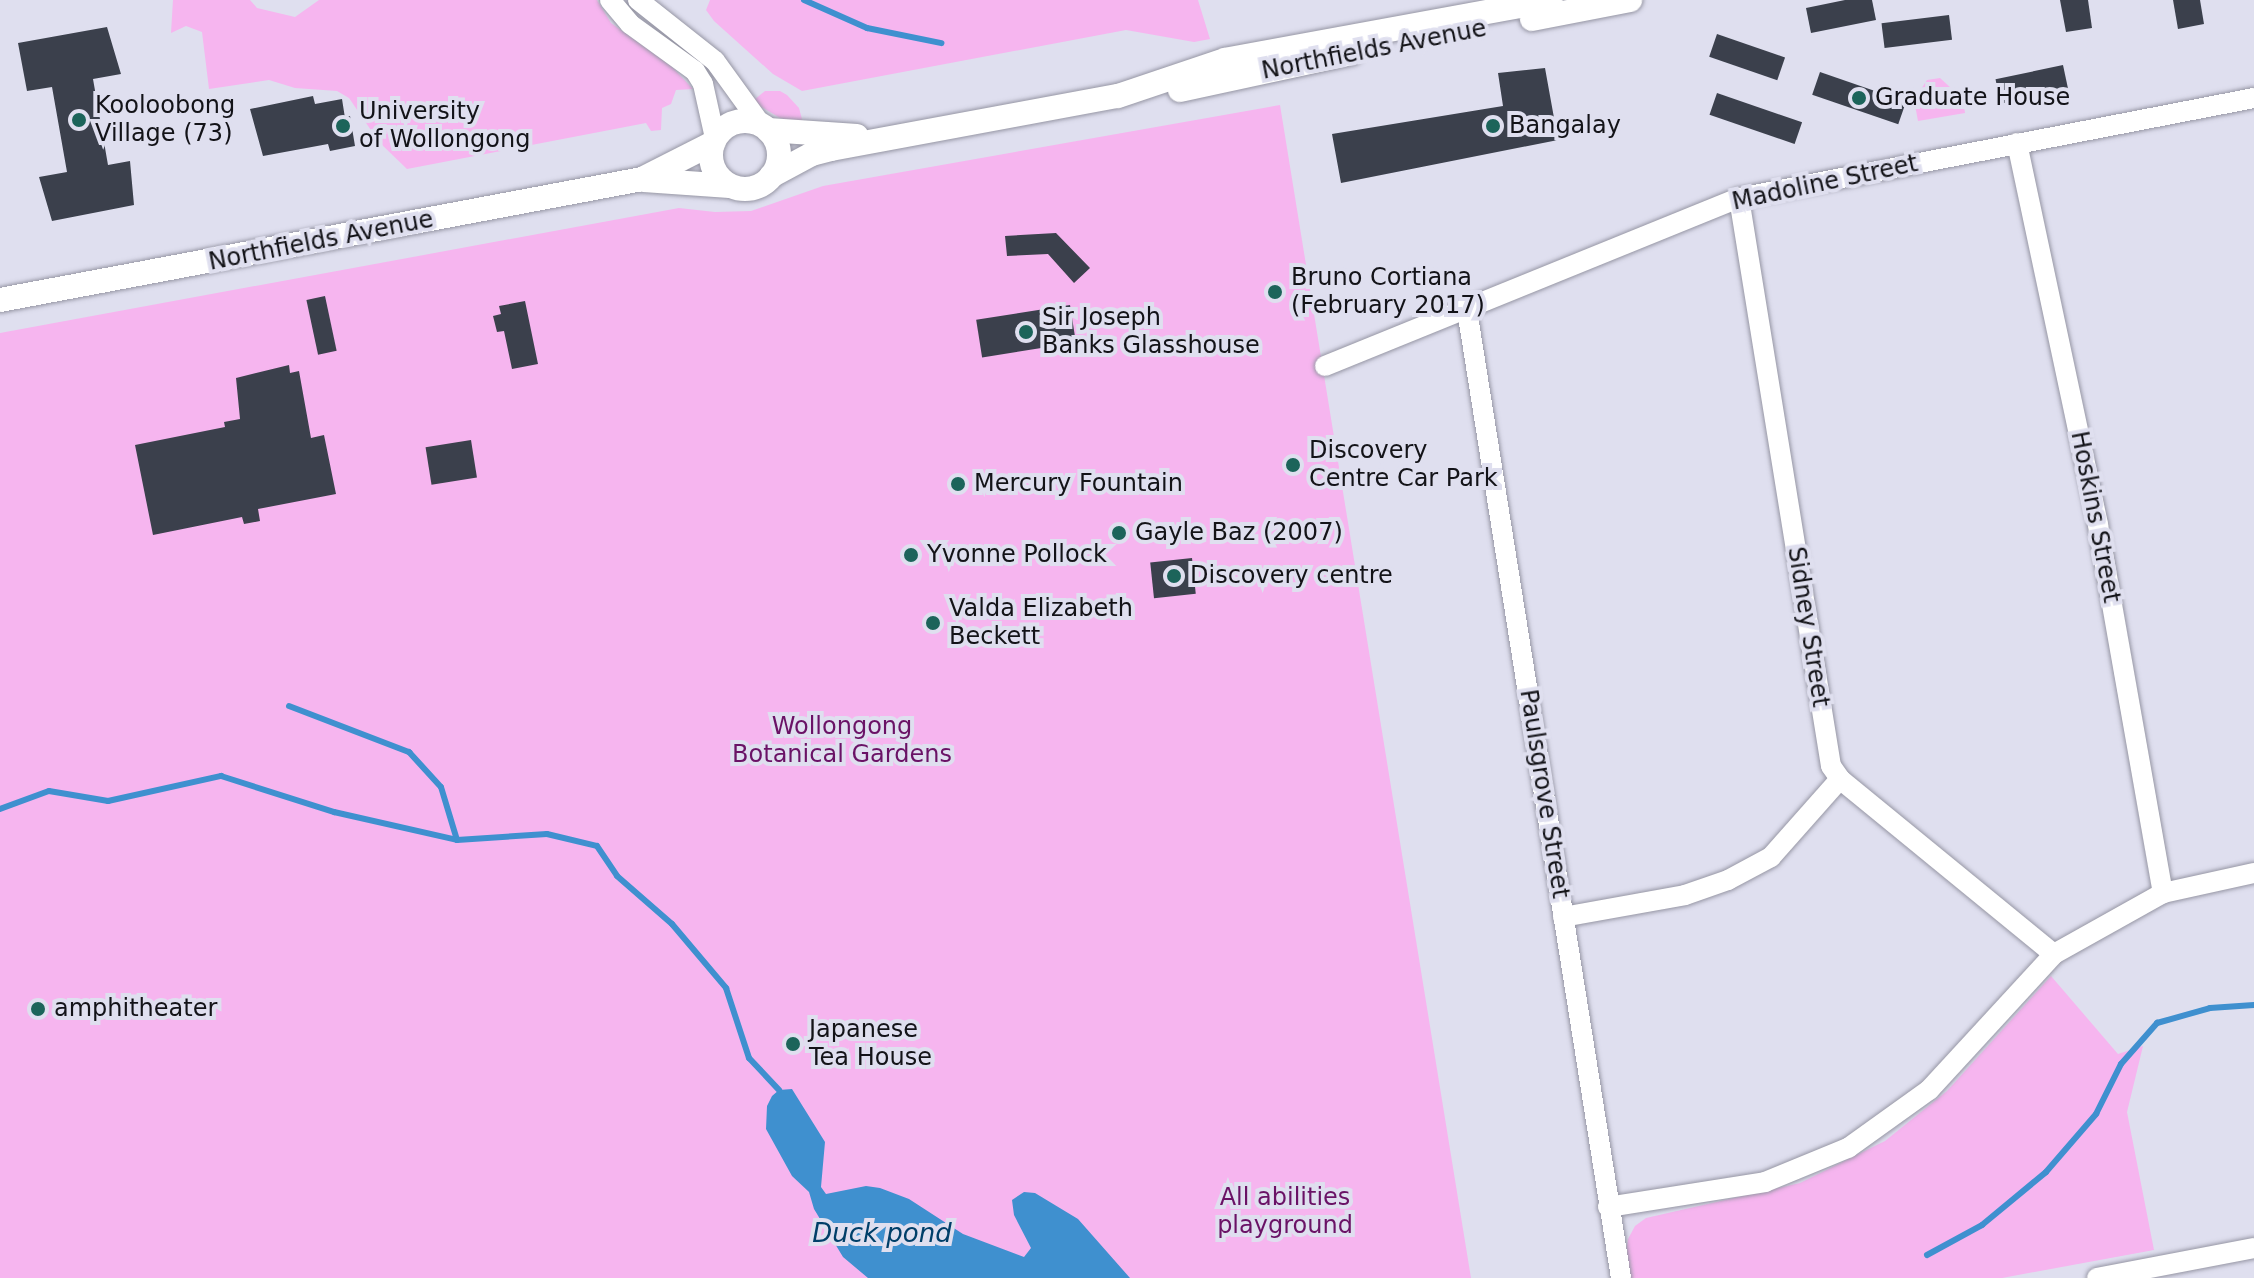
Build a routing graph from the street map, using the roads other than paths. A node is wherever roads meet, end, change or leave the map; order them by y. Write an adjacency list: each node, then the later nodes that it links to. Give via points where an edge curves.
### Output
1 (610, 0): 9 (street, via 630,24 695,71 703,84)
2 (638, 0): 7 (street, via 715,61)
3 (1551, 0): 5 (main road, Northfields Avenue, via 1225,60)
4 (1630, 0): 5 (main road, Northfields Avenue, via 1159,95)
5 (1118, 96): 8 (main road, Northfields Avenue)
6 (2254, 98): 10 (street, Madoline Street)
7 (765, 128): 8 (main road, Northfields Avenue); 9 (main road, via 736,122); 11 (main road, via 779,152)
8 (895, 139): 11 (main road, Northfields Avenue, via 812,154)
9 (714, 140): 12 (main road, Northfields Avenue); 13 (main road, via 713,168)
10 (2017, 143): 14 (street, Madoline Street); 20 (street, Hoskins Street, via 2098,525)
11 (771, 176): 13 (main road, via 748,189)
12 (642, 179): 13 (main road, Northfields Avenue); 15 (main road, Northfields Avenue)
13 (730, 186)
14 (1739, 198): 16 (street, Madoline Street); 18 (street, Sidney Street, via 1831,766)
15 (0, 300)
16 (1467, 310): 17 (street, Madoline Street); 21 (street, Paulsgrove Street)
17 (1325, 366)
18 (1840, 779): 21 (street, via 1771,857 1728,880 1685,895); 22 (street)
19 (2254, 873): 20 (street)
20 (2163, 893): 22 (street)
21 (1563, 917): 23 (street, Paulsgrove Street)
22 (2054, 954): 23 (street, via 1929,1090 1848,1148 1765,1182)
23 (1608, 1207): 25 (street, Paulsgrove Street)
24 (2254, 1248): 26 (street)
25 (1621, 1278)
26 (2097, 1278)

